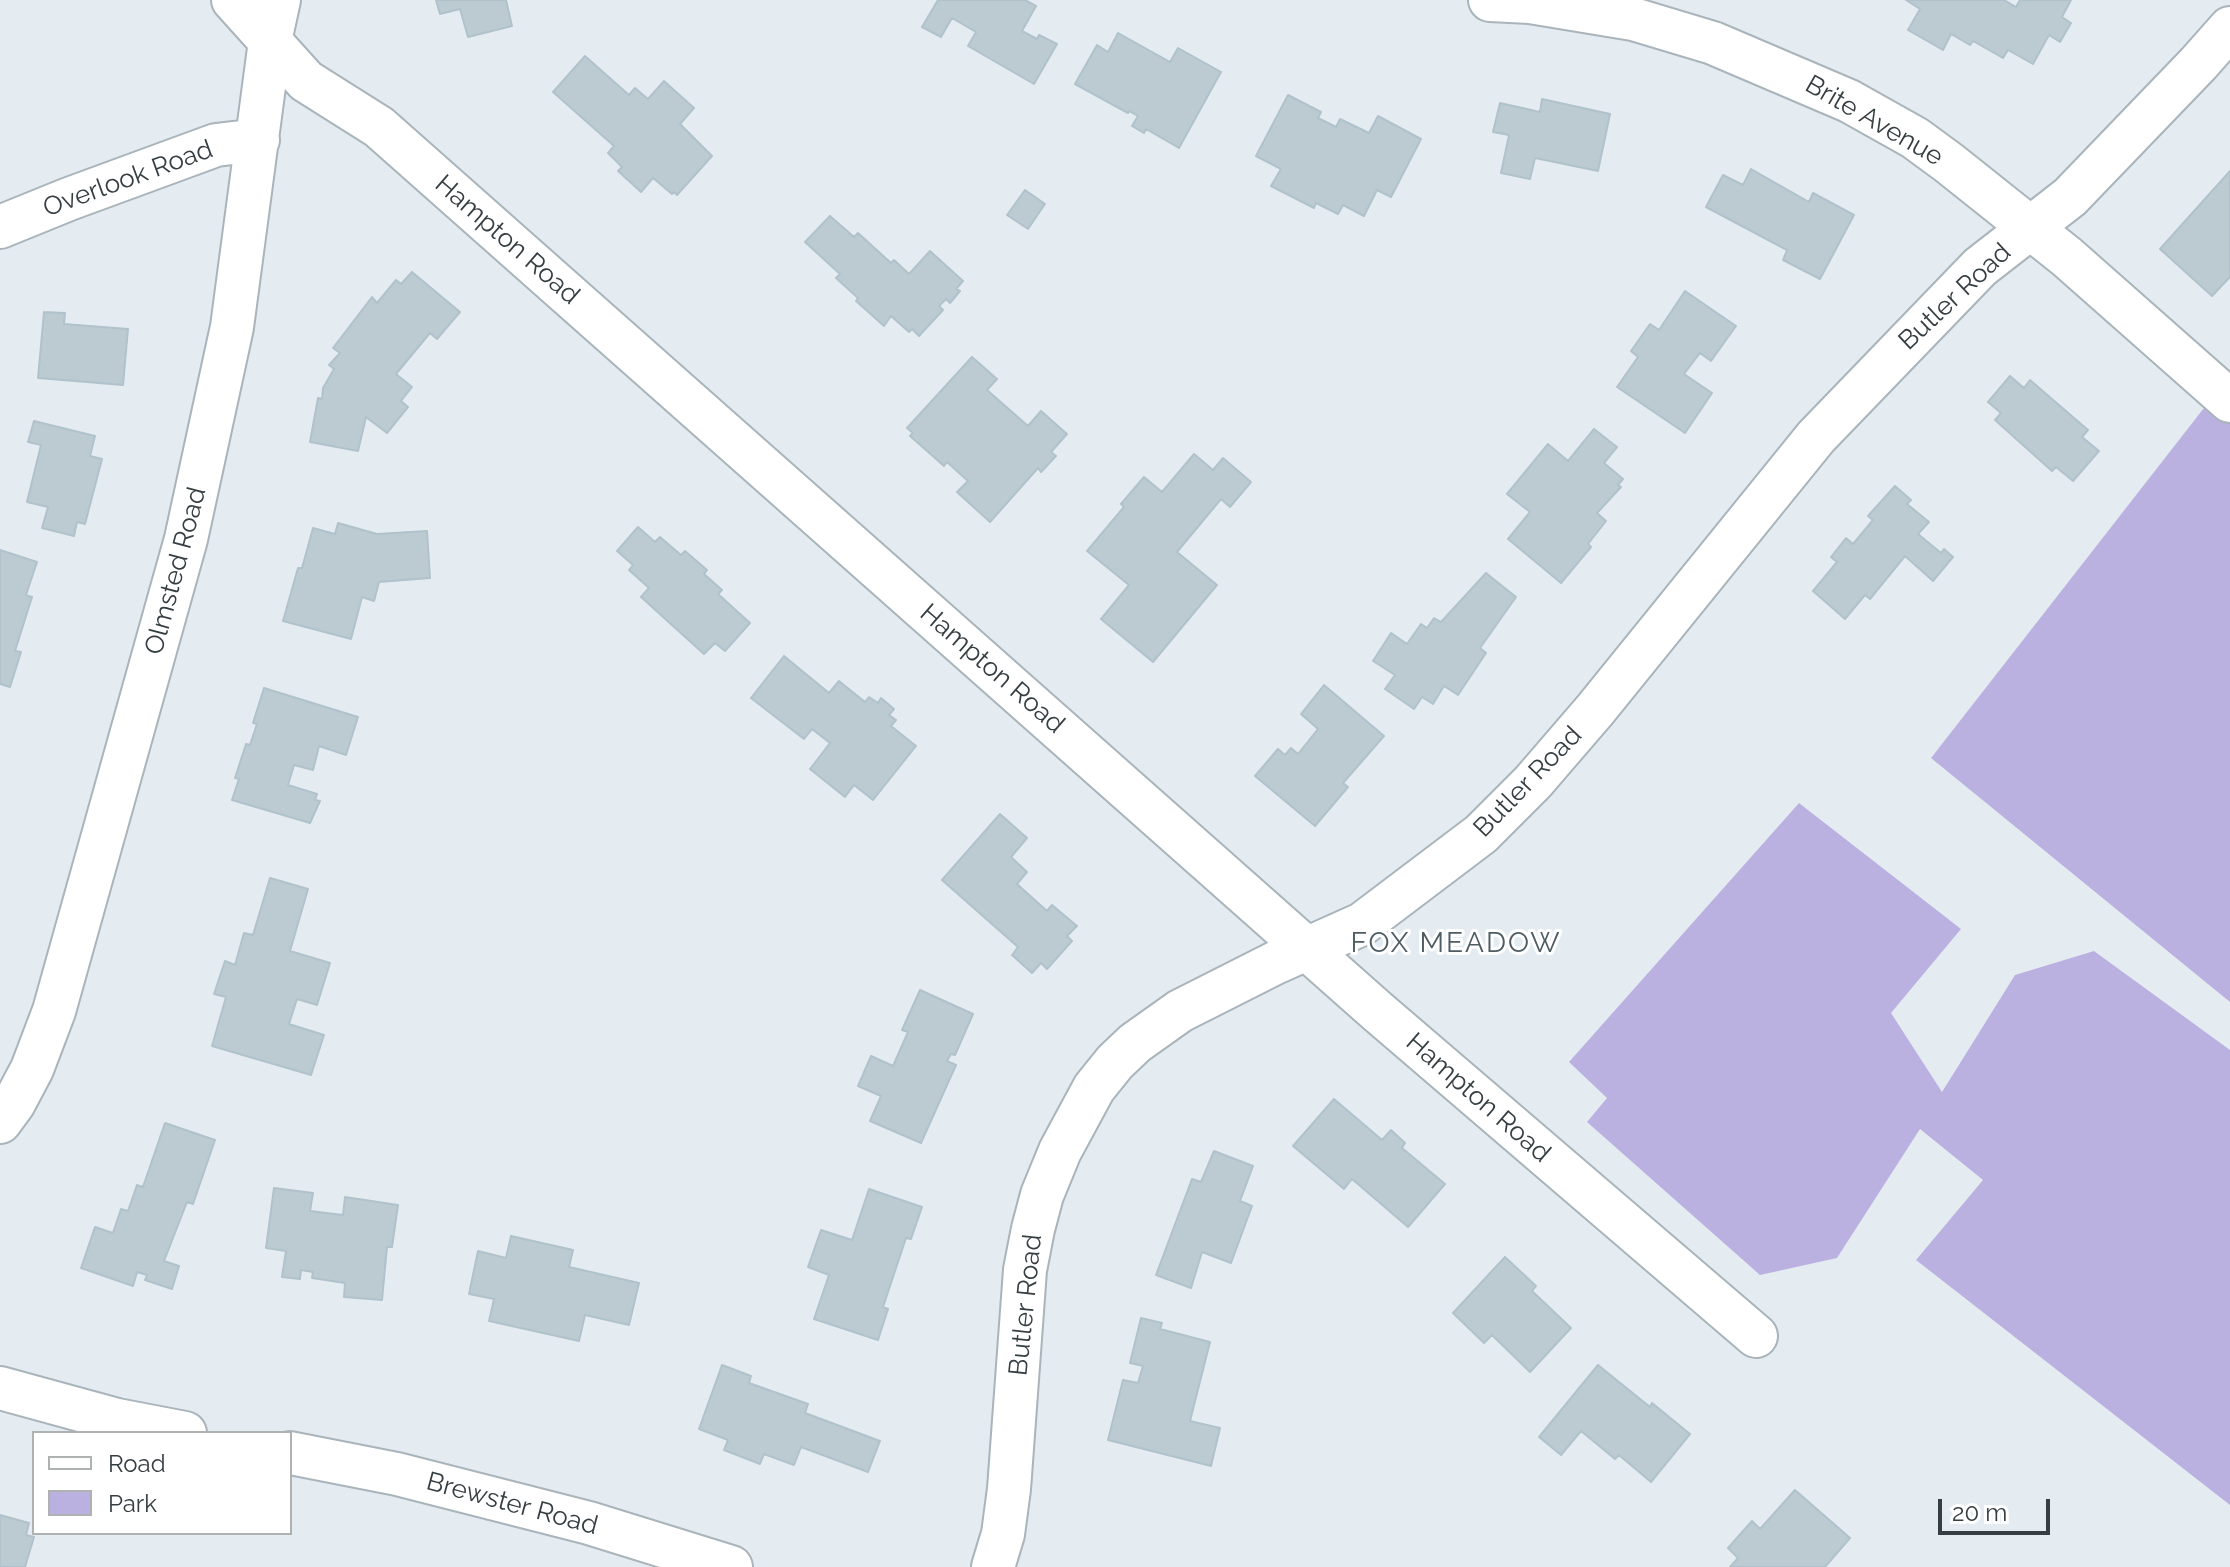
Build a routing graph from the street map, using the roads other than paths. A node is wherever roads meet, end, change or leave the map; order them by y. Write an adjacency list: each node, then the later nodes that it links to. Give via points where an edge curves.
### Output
1 (233, 0): 5 (street, Hampton Road)
2 (279, 0): 5 (street, Olmsted Road)
3 (1517, 1): 8 (street, Brite Avenue, via 1633,19 1713,43 1835,94 1915,138)
4 (2230, 28): 8 (street, Butler Road, via 2070,197)
5 (270, 41): 6 (street, Olmsted Road); 10 (street, Hampton Road, via 306,81 379,127)
6 (258, 140): 7 (street, Overlook Road, via 216,145); 11 (street, Olmsted Road, via 232,327 186,539 54,1011 32,1069)
7 (0, 227)
8 (2031, 229): 9 (street, Brite Avenue); 10 (street, Butler Road, via 1980,267 1816,437 1533,782 1481,834 1362,924)
9 (2230, 401)
10 (1308, 949): 12 (street, Hampton Road); 17 (street, Butler Road, via 1180,1011 1135,1043 1078,1113 1042,1195 1025,1270 1009,1489)
11 (0, 1122)
12 (1756, 1336)
13 (0, 1388): 14 (street)
14 (175, 1431)
15 (292, 1453): 16 (street, Brewster Road, via 589,1523)
16 (731, 1567)
17 (993, 1567)

